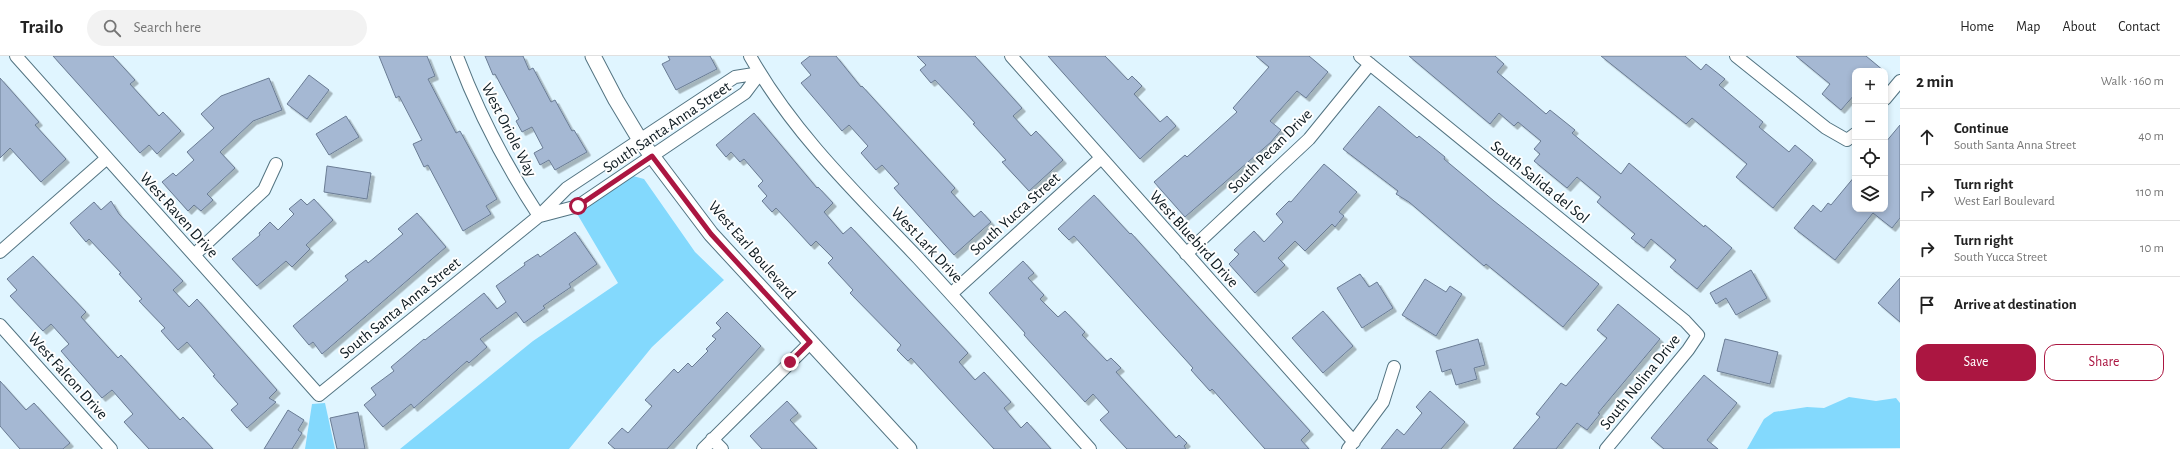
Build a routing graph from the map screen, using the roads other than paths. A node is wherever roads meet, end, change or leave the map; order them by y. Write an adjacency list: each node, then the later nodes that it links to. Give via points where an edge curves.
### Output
1 (16, 56): 15 (street, West Raven Drive)
2 (457, 56): 18 (street, West Oriole Way, via 472,96 522,190)
3 (593, 56): 13 (street, West Earl Boulevard)
4 (750, 56): 9 (street, West Lark Drive)
5 (1012, 56): 16 (street, West Bluebird Drive)
6 (1360, 56): 8 (street, South Salida del Sol)
7 (1736, 56): 12 (street, via 1826,128)
8 (1370, 64): 20 (street, South Pecan Drive, via 1309,139); 24 (street, South Salida del Sol, via 1685,321)
9 (760, 73): 13 (street, South Santa Anna Street, via 734,77); 14 (street, South Santa Anna Street, via 745,93); 22 (street, West Lark Drive, via 818,152)
10 (1900, 81): 11 (street)
11 (1888, 95)
12 (1851, 137)
13 (640, 140): 14 (street, West Earl Boulevard); 18 (street, South Santa Anna Street, via 567,188)
14 (652, 156): 18 (street, South Santa Anna Street, via 578,206); 25 (street, West Earl Boulevard, via 711,234)
15 (107, 158): 19 (street); 21 (street, West Raven Drive)
16 (1101, 158): 20 (street, West Bluebird Drive); 22 (street, South Yucca Street)
17 (276, 164): 21 (street, via 264,190)
18 (539, 216): 27 (street, South Santa Anna Street)
19 (0, 252)
20 (1186, 254): 29 (street, West Bluebird Drive)
21 (194, 255): 27 (street, West Raven Drive)
22 (951, 294): 34 (street, West Lark Drive)
23 (0, 325): 30 (street, West Falcon Drive)
24 (1698, 335): 35 (street, South Nolina Drive)
25 (810, 342): 28 (street); 33 (street, West Earl Boulevard)
26 (1394, 367): 29 (street, via 1383,402)
27 (319, 395)
28 (712, 439): 31 (street); 32 (street)
29 (1351, 445)
30 (111, 449)
31 (703, 449)
32 (722, 449)
33 (909, 449)
34 (1090, 449)
35 (1606, 449)

